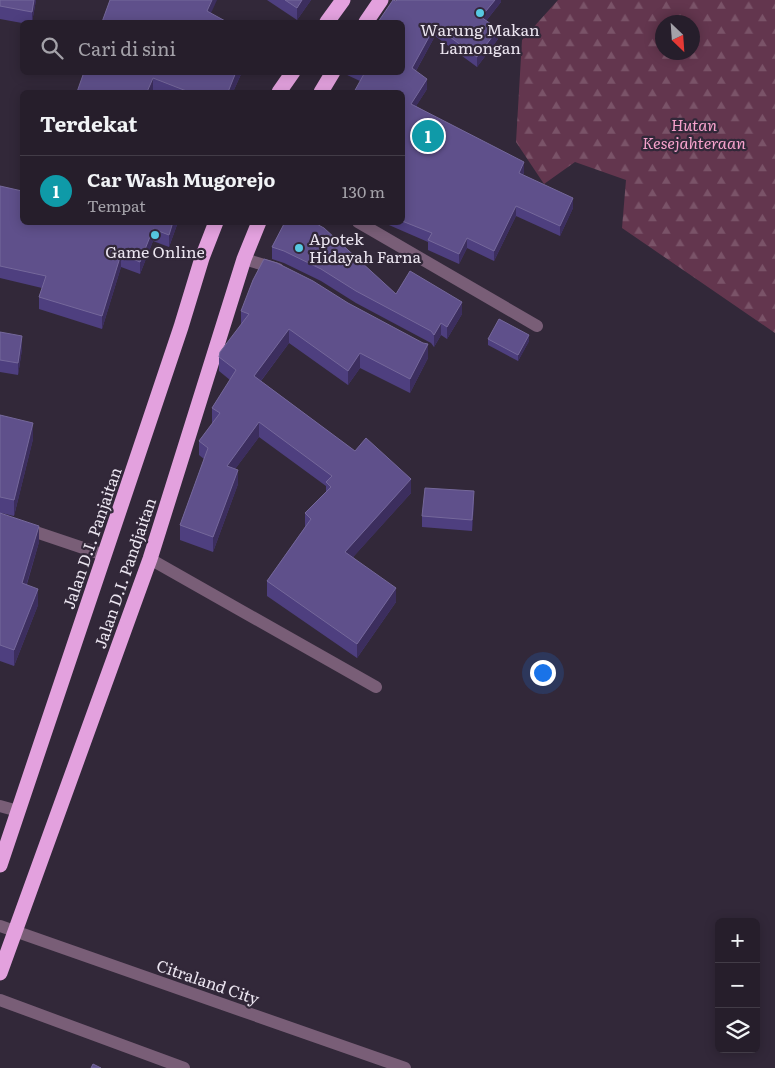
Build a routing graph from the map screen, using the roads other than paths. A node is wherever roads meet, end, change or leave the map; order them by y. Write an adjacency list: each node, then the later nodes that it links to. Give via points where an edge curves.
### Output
1 (343, 0): 3 (highway)
2 (382, 0): 4 (highway)
3 (328, 20)
4 (367, 20)
5 (290, 75): 7 (highway)
6 (331, 75): 8 (highway)
7 (280, 90)
8 (322, 90)
9 (215, 225): 16 (highway, Jalan D.I. Panjaitan)
10 (258, 225): 12 (highway, Jalan D.I. Pandjaitan)
11 (363, 225): 14 (street)
12 (244, 259): 13 (street); 17 (highway, Jalan D.I. Pandjaitan)
13 (288, 274)
14 (537, 326)
15 (0, 520): 16 (street)
16 (104, 555): 20 (highway, Jalan D.I. Panjaitan)
17 (150, 559): 18 (street); 23 (highway, Jalan D.I. Pandjaitan)
18 (376, 687)
19 (0, 806): 20 (street)
20 (18, 811): 21 (highway, Jalan D.I. Panjaitan)
21 (0, 865)
22 (0, 926): 23 (street, Citraland City)
23 (16, 932): 24 (highway, Jalan D.I. Pandjaitan); 27 (street, Citraland City)
24 (0, 974)
25 (0, 1000): 26 (street)
26 (184, 1068)
27 (405, 1068)

